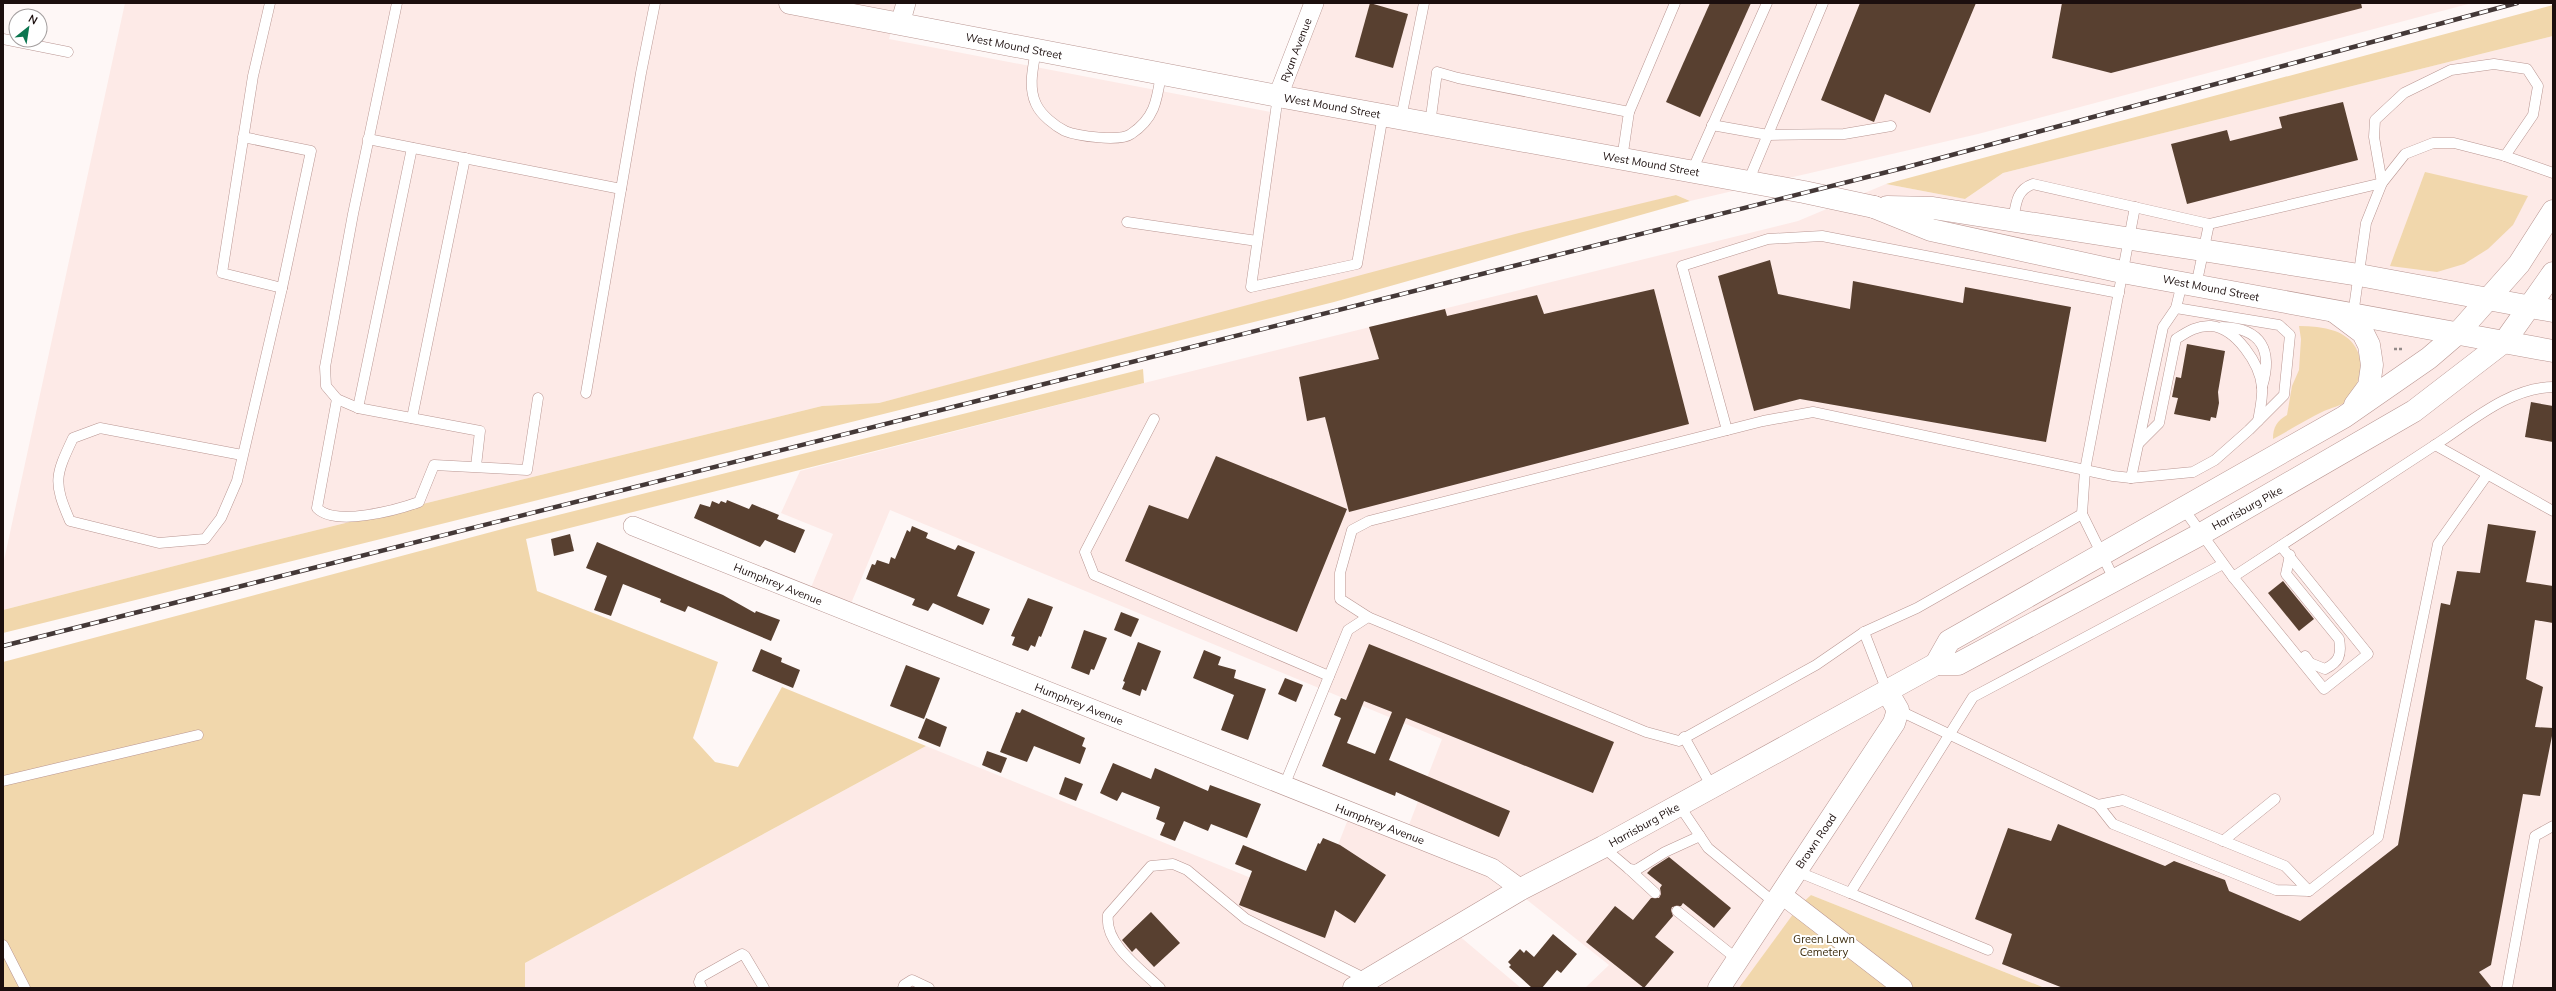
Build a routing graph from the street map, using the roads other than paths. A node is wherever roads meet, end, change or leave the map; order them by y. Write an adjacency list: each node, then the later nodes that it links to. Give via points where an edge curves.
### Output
1 (270, 3): 23 (lane, via 253,76)
2 (397, 3): 24 (lane)
3 (655, 3): 33 (lane)
4 (790, 3): 11 (main road, West Mound Street)
5 (906, 3): 11 (street)
6 (1314, 3): 16 (street, Ryan Avenue)
7 (1424, 3): 18 (lane)
8 (1676, 3): 17 (lane)
9 (1767, 3): 20 (lane)
10 (1823, 3): 22 (lane)
11 (900, 24): 13 (main road, West Mound Street)
12 (3, 39): 14 (lane)
13 (1036, 50): 15 (main road, West Mound Street); 15 (lane, via 1031,83 1036,105 1051,122 1066,131 1116,139 1130,135 1144,122 1156,104)
14 (68, 52)
15 (1161, 74): 16 (main road, West Mound Street)
16 (1278, 96): 18 (main road, West Mound Street); 41 (lane)
17 (1629, 112): 19 (lane, via 1437,72); 28 (lane)
18 (1392, 117): 19 (main road, West Mound Street); 41 (lane, via 1357,264 1251,287)
19 (1430, 124): 28 (main road, West Mound Street)
20 (1712, 125): 22 (lane); 29 (lane)
21 (1890, 126): 22 (lane, via 1844,134)
22 (1768, 135): 31 (lane)
23 (243, 137): 47 (lane, via 222,273); 47 (lane, via 311,151)
24 (368, 139): 25 (lane); 62 (lane, via 325,367 326,386)
25 (412, 148): 27 (lane); 63 (lane)
26 (2505, 156): 30 (lane); 32 (lane, via 2454,143 2433,143 2405,154); 32 (lane, via 2533,115 2538,86 2527,69 2494,64 2450,70 2404,93 2375,120 2374,137)
27 (465, 158): 33 (lane); 65 (lane)
28 (1622, 159): 29 (main road, West Mound Street)
29 (1692, 171): 31 (main road, West Mound Street)
30 (2553, 173)
31 (1748, 182): 34 (main road, West Mound Street)
32 (2382, 183): 39 (lane); 45 (lane, via 2366,223)
33 (621, 189): 60 (lane)
34 (1874, 207): 37 (main road, West Mound Street, via 1933,208); 43 (main road, West Mound Street, via 1931,230)
35 (2135, 207): 37 (lane, via 2033,184 2023,187 2018,196); 39 (lane); 40 (lane)
36 (2553, 211): 49 (main road, via 2519,264)
37 (2013, 220): 40 (main road, West Mound Street)
38 (1127, 222): 41 (lane)
39 (2208, 224): 42 (lane)
40 (2128, 239): 42 (main road, West Mound Street); 43 (lane)
41 (1258, 241)
42 (2202, 250): 45 (main road, West Mound Street); 46 (lane)
43 (2122, 272): 46 (main road, West Mound Street); 48 (lane)
44 (2553, 273): 50 (main road, Harrisburg Pike)
45 (2359, 275): 49 (main road, West Mound Street); 53 (lane)
46 (2189, 284): 51 (lane); 53 (main road, West Mound Street)
47 (282, 288): 71 (lane)
48 (2119, 293): 68 (lane, via 1822,236 1768,239 1682,266); 73 (lane)
49 (2486, 299): 50 (main road, West Mound Street); 55 (main road)
50 (2531, 307): 52 (main road, West Mound Street); 56 (main road, Harrisburg Pike)
51 (2176, 308): 67 (lane, via 2279,325 2290,335 2284,395); 69 (lane, via 2163,327)
52 (2553, 311)
53 (2344, 313): 55 (main road, West Mound Street); 64 (main road, via 2363,333 2369,345 2372,365 2370,386)
54 (2211, 326): 58 (lane, via 2228,332 2244,348 2256,368); 58 (lane, via 2242,330 2257,339 2267,354 2267,370); 69 (lane, via 2191,329 2176,339 2159,423)
55 (2457, 334): 56 (main road, West Mound Street); 64 (main road, via 2429,358)
56 (2506, 341): 57 (main road, West Mound Street); 80 (main road, Harrisburg Pike, via 2414,411)
57 (2553, 351)
58 (2262, 387): 67 (lane)
59 (2553, 387): 70 (lane, via 2513,395)
60 (586, 393)
61 (538, 398): 72 (lane, via 527,470)
62 (337, 399): 63 (lane); 72 (lane, via 317,508 322,514 337,518 396,510 419,502 434,465)
63 (358, 408): 65 (lane)
64 (2344, 417): 76 (main road)
65 (412, 418): 72 (lane, via 480,430)
66 (1154, 418): 91 (lane, via 1084,552 1094,575)
67 (2258, 421): 75 (lane, via 2215,460 2193,472)
68 (1728, 430): 73 (lane, via 1813,412); 88 (lane, via 1369,521 1352,530 1340,573 1340,599)
69 (2139, 443): 75 (lane)
70 (2435, 445): 74 (lane); 81 (lane)
71 (242, 455): 71 (lane, via 237,481 222,518 205,539 159,543 70,521 59,495 58,469 73,438 100,428)
72 (476, 466)
73 (2085, 470): 75 (lane); 78 (lane)
74 (2487, 475): 77 (lane); 110 (lane, via 2438,544 2378,837)
75 (2132, 478)
76 (2183, 508): 80 (lane); 82 (main road)
77 (2553, 511)
78 (2082, 514): 82 (lane); 89 (lane, via 1917,608)
79 (633, 526): 98 (street, Humphrey Avenue)
80 (2201, 534): 84 (lane); 86 (main road, Harrisburg Pike)
81 (2282, 546): 83 (lane); 85 (lane)
82 (2100, 556): 86 (lane); 90 (main road, via 1949,641)
83 (2290, 556): 87 (lane, via 2286,574 2339,639 2341,652 2336,664 2324,670 2310,663 2259,598); 87 (lane, via 2368,654 2324,689)
84 (2222, 564): 85 (lane); 95 (lane, via 1973,697)
85 (2233, 577): 87 (lane)
86 (2114, 579): 90 (main road, Harrisburg Pike, via 1958,664)
87 (2243, 589)
88 (1368, 617): 91 (lane, via 1348,630); 96 (lane, via 1646,732 1673,741)
89 (1864, 632): 92 (lane); 96 (lane, via 1816,665)
90 (1936, 664): 92 (main road, Harrisburg Pike)
91 (1329, 676): 98 (lane)
92 (1887, 692): 93 (main road); 99 (main road, Harrisburg Pike)
93 (1898, 710): 95 (lane); 108 (main road, Brown Road, via 1894,723)
94 (198, 735): 97 (lane)
95 (1949, 735): 102 (lane); 112 (lane)
96 (1684, 738): 99 (lane)
97 (3, 781)
98 (1284, 786): 109 (street, Humphrey Avenue, via 1492,868)
99 (1712, 787): 101 (main road, Harrisburg Pike)
100 (2275, 799): 105 (lane)
101 (1680, 805): 104 (lane); 106 (main road, Harrisburg Pike)
102 (2098, 805): 105 (lane, via 2123,800); 110 (lane, via 2113,824 2276,890)
103 (2553, 826): 127 (lane, via 2535,836)
104 (1700, 836): 107 (lane, via 1665,852 1636,870); 113 (lane, via 1708,848)
105 (2223, 841): 110 (lane, via 2285,866)
106 (1603, 847): 107 (lane); 109 (main road, Harrisburg Pike)
107 (1629, 869): 111 (lane)
108 (1796, 871): 112 (lane); 113 (main road, Brown Road)
109 (1521, 889): 118 (main road, Harrisburg Pike)
110 (2309, 891)
111 (1655, 893)
112 (1850, 893): 116 (lane)
113 (1778, 898): 117 (main road, Brown Road); 119 (street)
114 (1677, 911): 117 (lane)
115 (3, 945): 120 (lane)
116 (1988, 950)
117 (1738, 959): 126 (main road, Brown Road)
118 (1361, 984): 125 (lane, via 1246,919 1187,870 1173,864 1151,866 1108,915 1107,925 1118,947)
119 (1896, 986)
120 (25, 988)
121 (702, 988): 122 (lane, via 699,982 701,976 742,954)
122 (764, 988)
123 (903, 988): 124 (lane, via 904,984 912,980)
124 (929, 988)
125 (1160, 988)
126 (1719, 988)
127 (2508, 988)

